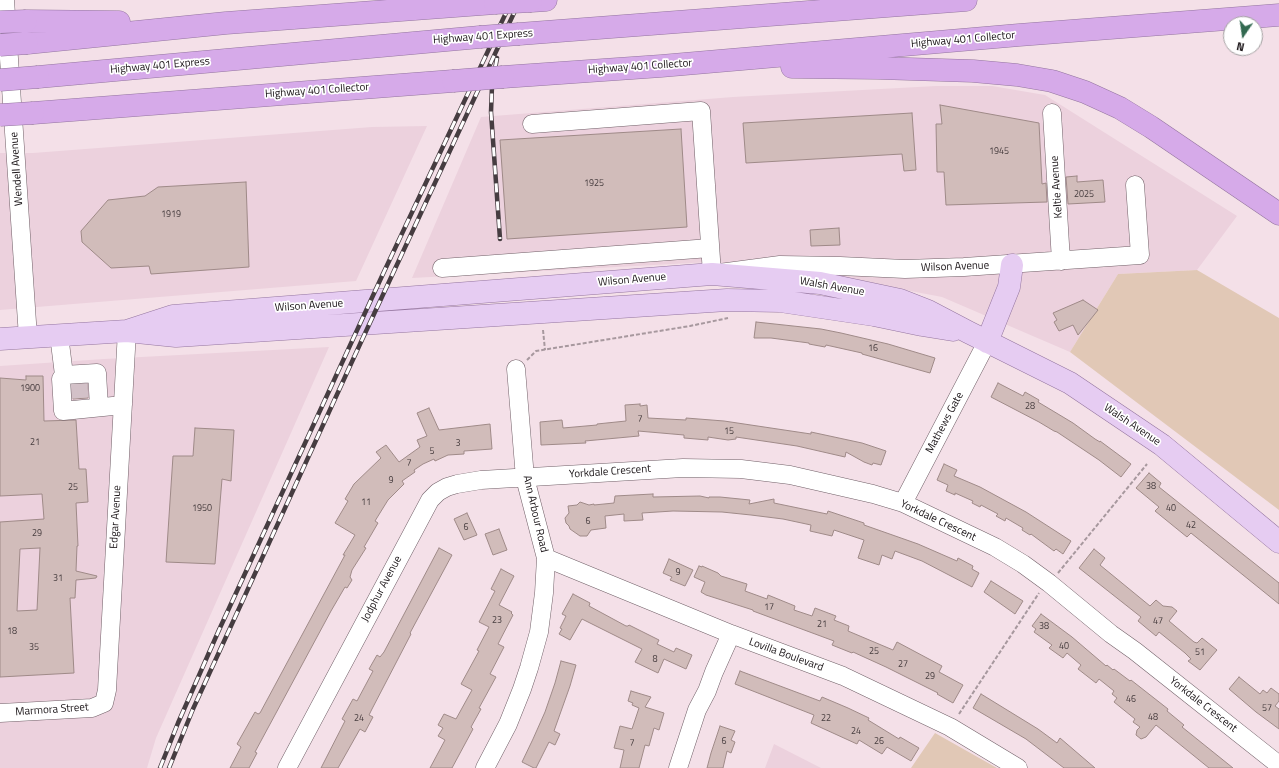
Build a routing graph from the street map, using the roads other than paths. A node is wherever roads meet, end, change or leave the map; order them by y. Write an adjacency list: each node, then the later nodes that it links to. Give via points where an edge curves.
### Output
1 (5, 0): 24 (street, Wendell Avenue)
2 (966, 0): 9 (highway, Highway 401 Express, bridge, via 480,37)
3 (539, 1): 6 (highway, bridge)
4 (1279, 15): 8 (highway, Highway 401 Collector)
5 (0, 22): 6 (highway, bridge)
6 (226, 23): 7 (highway, bridge)
7 (0, 45)
8 (661, 66): 11 (highway, Highway 401 Collector, bridge); 14 (highway, via 973,71 1052,81 1120,108)
9 (0, 80)
10 (1052, 113): 16 (street, Keltie Avenue)
11 (0, 115)
12 (532, 124): 15 (street, via 701,111)
13 (1135, 185): 16 (street, Wilson Avenue, via 1140,256)
14 (1279, 214)
15 (710, 248): 18 (street); 19 (street)
16 (1062, 261): 17 (street, Wilson Avenue)
17 (1012, 265): 19 (street, Wilson Avenue, via 905,269 780,265); 26 (main road, via 1009,287)
18 (442, 268)
19 (712, 274): 21 (main road, Wilson Avenue, via 173,316); 22 (main road, Walsh Avenue, via 820,283 900,300)
20 (729, 308): 21 (main road, Wilson Avenue, via 176,336); 22 (main road, Walsh Avenue, via 780,301)
21 (127, 331): 23 (main road, Wilson Avenue); 29 (street, Edgar Avenue)
22 (968, 332): 26 (main road, Walsh Avenue)
23 (58, 335): 24 (main road, Wilson Avenue); 28 (street)
24 (28, 337): 25 (main road, Wilson Avenue)
25 (0, 339)
26 (987, 342): 32 (street, Mathews Gate); 33 (main road, Walsh Avenue, via 1070,383 1162,445)
27 (516, 369): 31 (street, Ann Arbour Road)
28 (73, 376): 30 (street, via 97,373); 30 (street, via 61,379 63,410)
29 (123, 405): 30 (street); 36 (street, Edgar Avenue, via 107,690)
30 (99, 407)
31 (525, 478): 32 (street, Yorkdale Crescent, via 656,468 741,469 830,483); 34 (street, Ann Arbour Road); 39 (street, Jodphur Avenue, via 457,484 442,490 430,500)
32 (903, 503): 38 (street, Yorkdale Crescent, via 995,547 1023,564)
33 (1279, 542)
34 (546, 558): 35 (street, Lovilla Boulevard); 40 (street, Ann Arbour Road, via 543,601 529,668 508,724)
35 (731, 634): 41 (street, via 697,710); 42 (street, Lovilla Boulevard, via 843,676 950,727)
36 (104, 703): 37 (street, Marmora Street, via 92,708)
37 (0, 713)
38 (1279, 765)
39 (287, 768)
40 (485, 768)
41 (678, 768)
42 (1018, 768)

